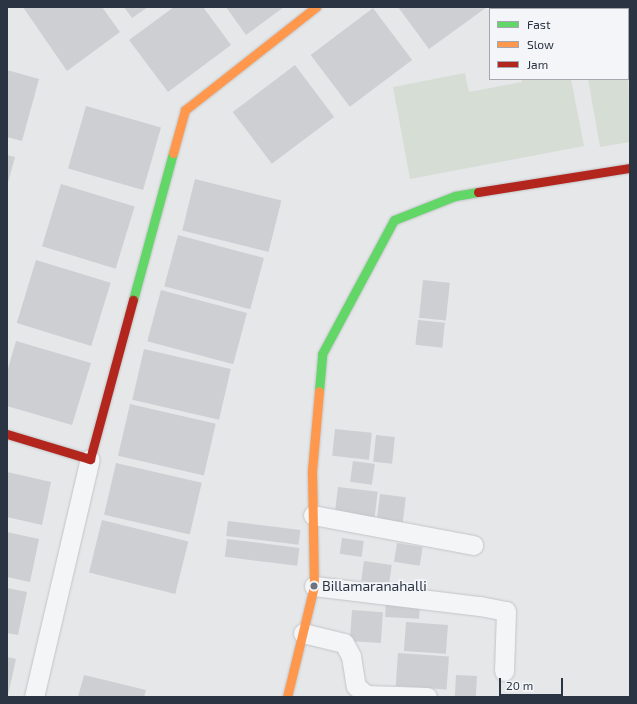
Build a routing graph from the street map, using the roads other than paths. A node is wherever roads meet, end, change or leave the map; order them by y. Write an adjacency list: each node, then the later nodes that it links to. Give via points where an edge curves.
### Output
1 (316, 7): 4 (street, via 185,110)
2 (630, 168): 5 (street, via 455,196 394,220 322,354 312,471)
3 (7, 434): 4 (street)
4 (90, 459): 11 (street)
5 (313, 515): 6 (street); 7 (street)
6 (473, 545)
7 (314, 586): 8 (street); 9 (street, via 506,611)
8 (303, 633): 10 (street, via 344,643 351,656); 12 (street)
9 (504, 671)
10 (359, 693): 13 (street)
11 (34, 697)
12 (287, 697)
13 (427, 697)

